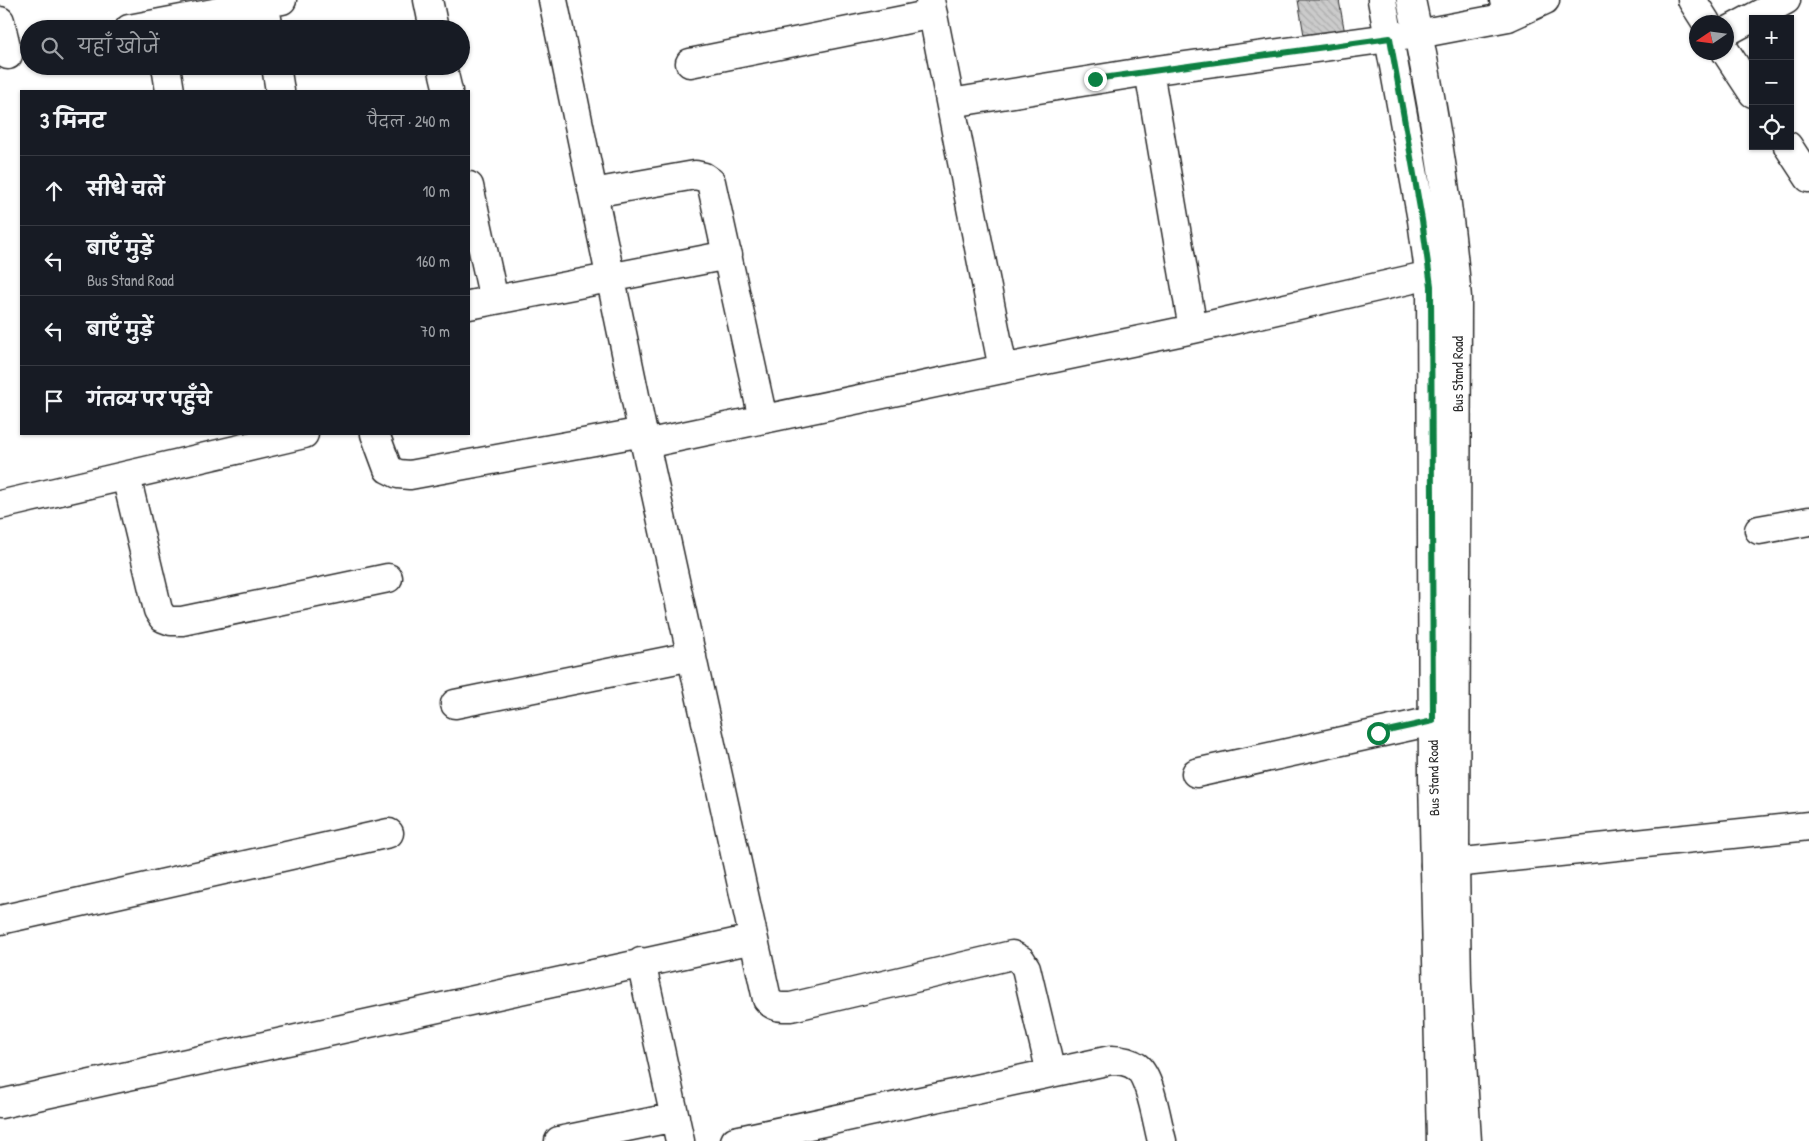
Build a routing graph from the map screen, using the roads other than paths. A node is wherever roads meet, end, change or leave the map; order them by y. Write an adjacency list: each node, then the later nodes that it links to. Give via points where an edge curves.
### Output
1 (428, 0): 13 (street)
2 (553, 0): 32 (street)
3 (1382, 0): 17 (street, Bus Stand Road)
4 (1411, 0): 16 (street, Bus Stand Road)
5 (1546, 0): 9 (street)
6 (1692, 0): 11 (street)
7 (1786, 0): 15 (street)
8 (932, 7): 20 (street); 29 (street)
9 (1506, 9): 16 (street)
10 (272, 11): 12 (street)
11 (1702, 15)
12 (158, 17)
13 (432, 20)
14 (0, 21): 18 (street)
15 (1734, 28)
16 (1418, 34): 17 (street); 55 (street, Bus Stand Road, via 1452,243 1456,298)
17 (1390, 38): 21 (street); 35 (street, Bus Stand Road)
18 (12, 54)
19 (1731, 60): 25 (street)
20 (690, 63)
21 (1149, 71): 29 (street); 38 (street)
22 (167, 75): 26 (street)
23 (277, 75): 27 (street)
24 (444, 75): 28 (street)
25 (1749, 88)
26 (170, 90)
27 (280, 90)
28 (448, 90)
29 (951, 103): 39 (street)
30 (1791, 150): 31 (street)
31 (1809, 178)
32 (592, 192): 34 (street, via 695,175 704,177 714,190); 36 (street)
33 (470, 196): 37 (street)
34 (728, 254): 36 (street); 40 (street)
35 (1430, 275): 38 (street); 51 (street, Bus Stand Road)
36 (610, 277): 37 (street); 43 (street)
37 (481, 302)
38 (1194, 329): 39 (street)
39 (1003, 368): 40 (street)
40 (763, 419): 43 (street)
41 (300, 435): 44 (street)
42 (375, 435): 43 (street, via 388,469 410,475)
43 (644, 438): 49 (street)
44 (126, 476): 45 (street); 48 (street, via 158,610 163,618 182,621)
45 (0, 505)
46 (1809, 521): 47 (street)
47 (1759, 530)
48 (388, 578)
49 (692, 656): 50 (street); 57 (street)
50 (455, 704)
51 (1433, 721): 52 (street); 55 (street, Bus Stand Road)
52 (1196, 773)
53 (1809, 826): 55 (street)
54 (389, 833): 56 (street)
55 (1445, 865): 65 (street, Bus Stand Road); 66 (street, Bus Stand Road, via 1457,984)
56 (0, 920)
57 (753, 939): 58 (street); 59 (street, via 767,999 779,1007 792,1007 1012,955 1026,968)
58 (641, 962): 60 (street); 61 (street)
59 (1051, 1072): 63 (street); 64 (street, via 1111,1060 1126,1061 1138,1068 1146,1080)
60 (0, 1104)
61 (678, 1129): 62 (street)
62 (559, 1141)
63 (735, 1141)
64 (1162, 1141)
65 (1441, 1141)
66 (1467, 1141)

